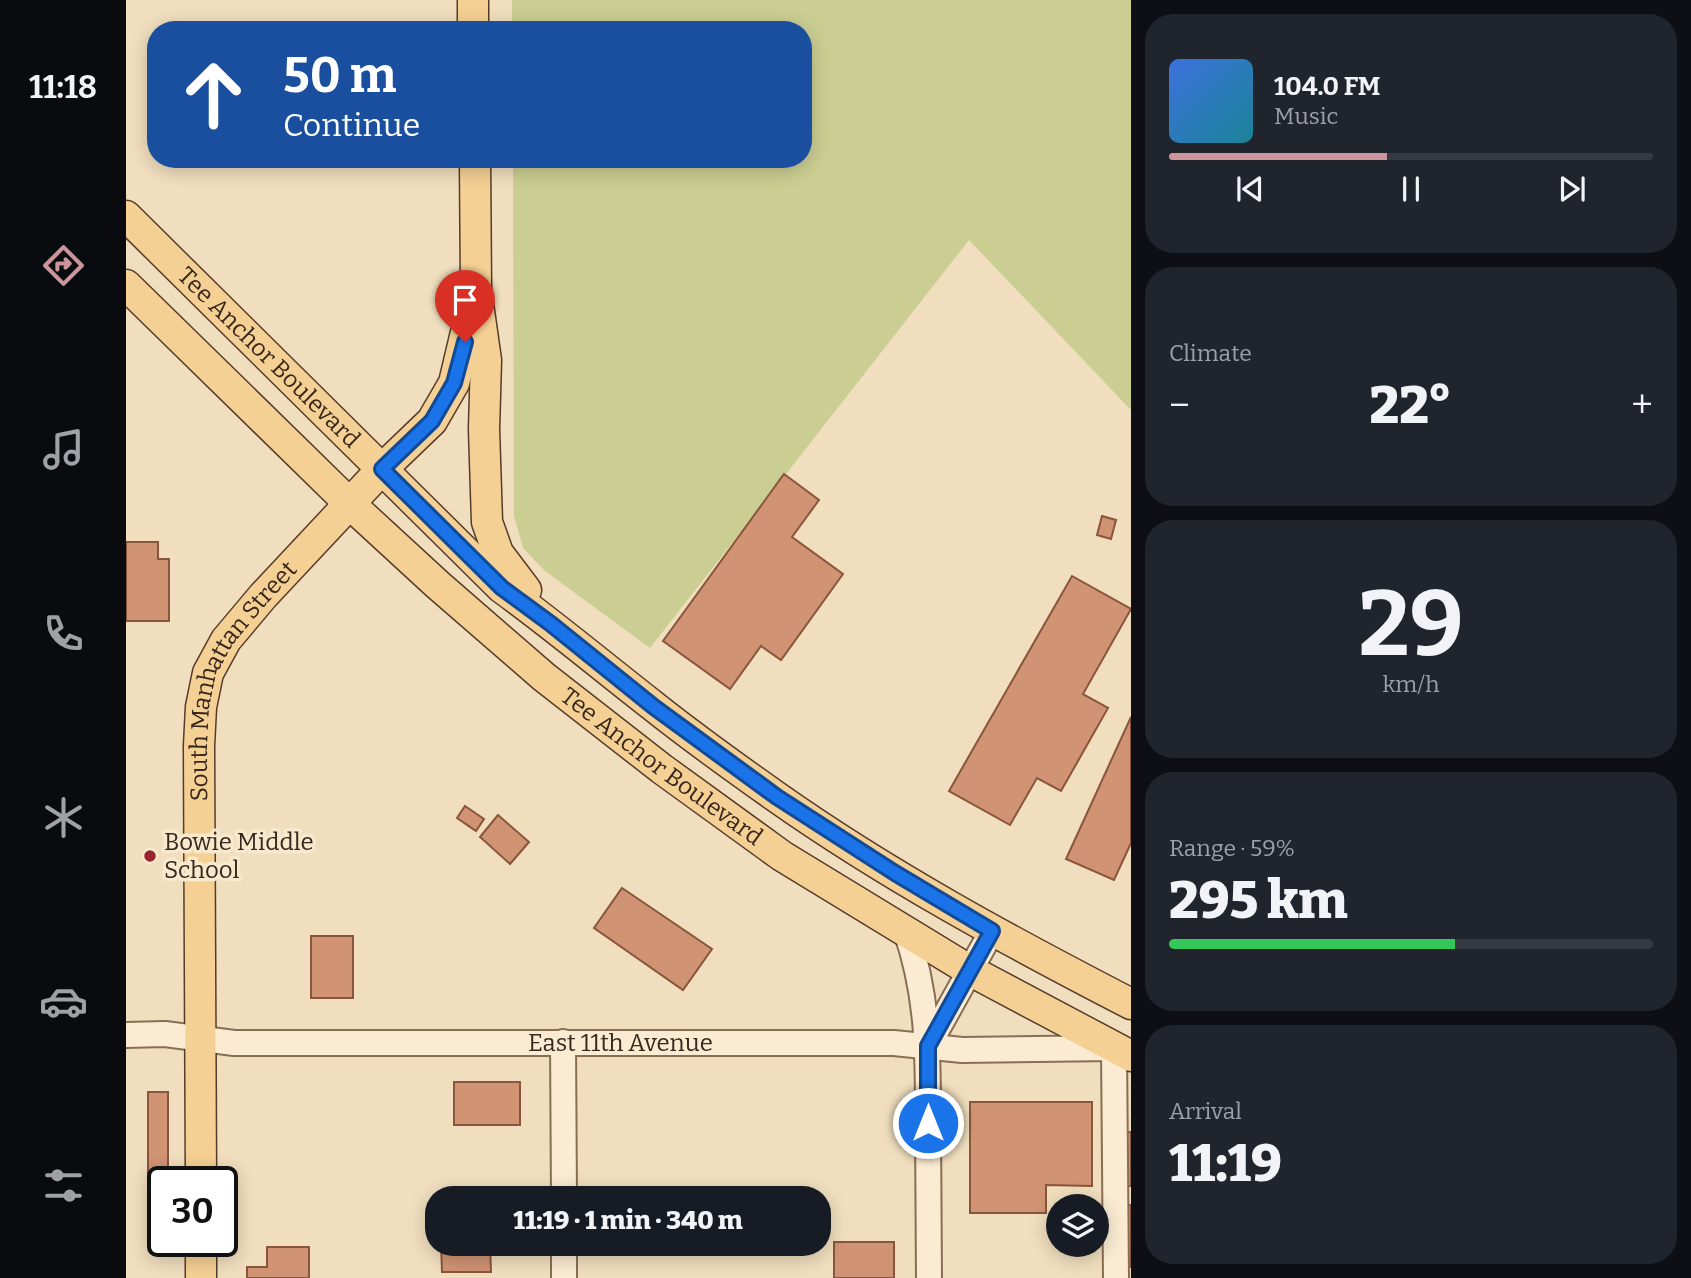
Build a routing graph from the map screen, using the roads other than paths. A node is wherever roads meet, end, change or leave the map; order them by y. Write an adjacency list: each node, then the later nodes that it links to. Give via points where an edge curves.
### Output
1 (473, 0): 2 (main road)
2 (473, 21)
3 (475, 168): 6 (main road)
4 (126, 216): 7 (main road, Tee Anchor Boulevard)
5 (126, 285): 8 (main road, Tee Anchor Boulevard)
6 (476, 290): 7 (main road, South Manhattan Street, via 454,383 432,421); 9 (main road, via 486,360 487,522 498,553)
7 (382, 469): 8 (main road, South Manhattan Street); 9 (main road, Tee Anchor Boulevard, via 502,588)
8 (350, 504): 10 (main road, Tee Anchor Boulevard, via 544,677 662,769 782,856); 15 (main road, South Manhattan Street, via 226,640 208,673 199,746)
9 (551, 624): 11 (main road, Tee Anchor Boulevard, via 777,797)
10 (906, 931): 12 (main road, Tee Anchor Boulevard); 17 (street, via 918,965)
11 (992, 931): 12 (street); 13 (main road, Tee Anchor Boulevard)
12 (970, 970): 17 (street); 18 (main road, Tee Anchor Boulevard)
13 (1131, 1004)
14 (126, 1035): 15 (street, East 11th Avenue)
15 (200, 1039): 16 (street, East 11th Avenue, via 234,1043); 19 (main road, South Manhattan Street)
16 (563, 1042): 17 (street, East 11th Avenue); 20 (street)
17 (928, 1046): 18 (street, East 11th Avenue); 25 (street)
18 (1122, 1052): 26 (street)
19 (201, 1166)
20 (564, 1186)
21 (564, 1256): 24 (street)
22 (201, 1257): 23 (main road)
23 (201, 1278)
24 (564, 1278)
25 (929, 1278)
26 (1116, 1278)

